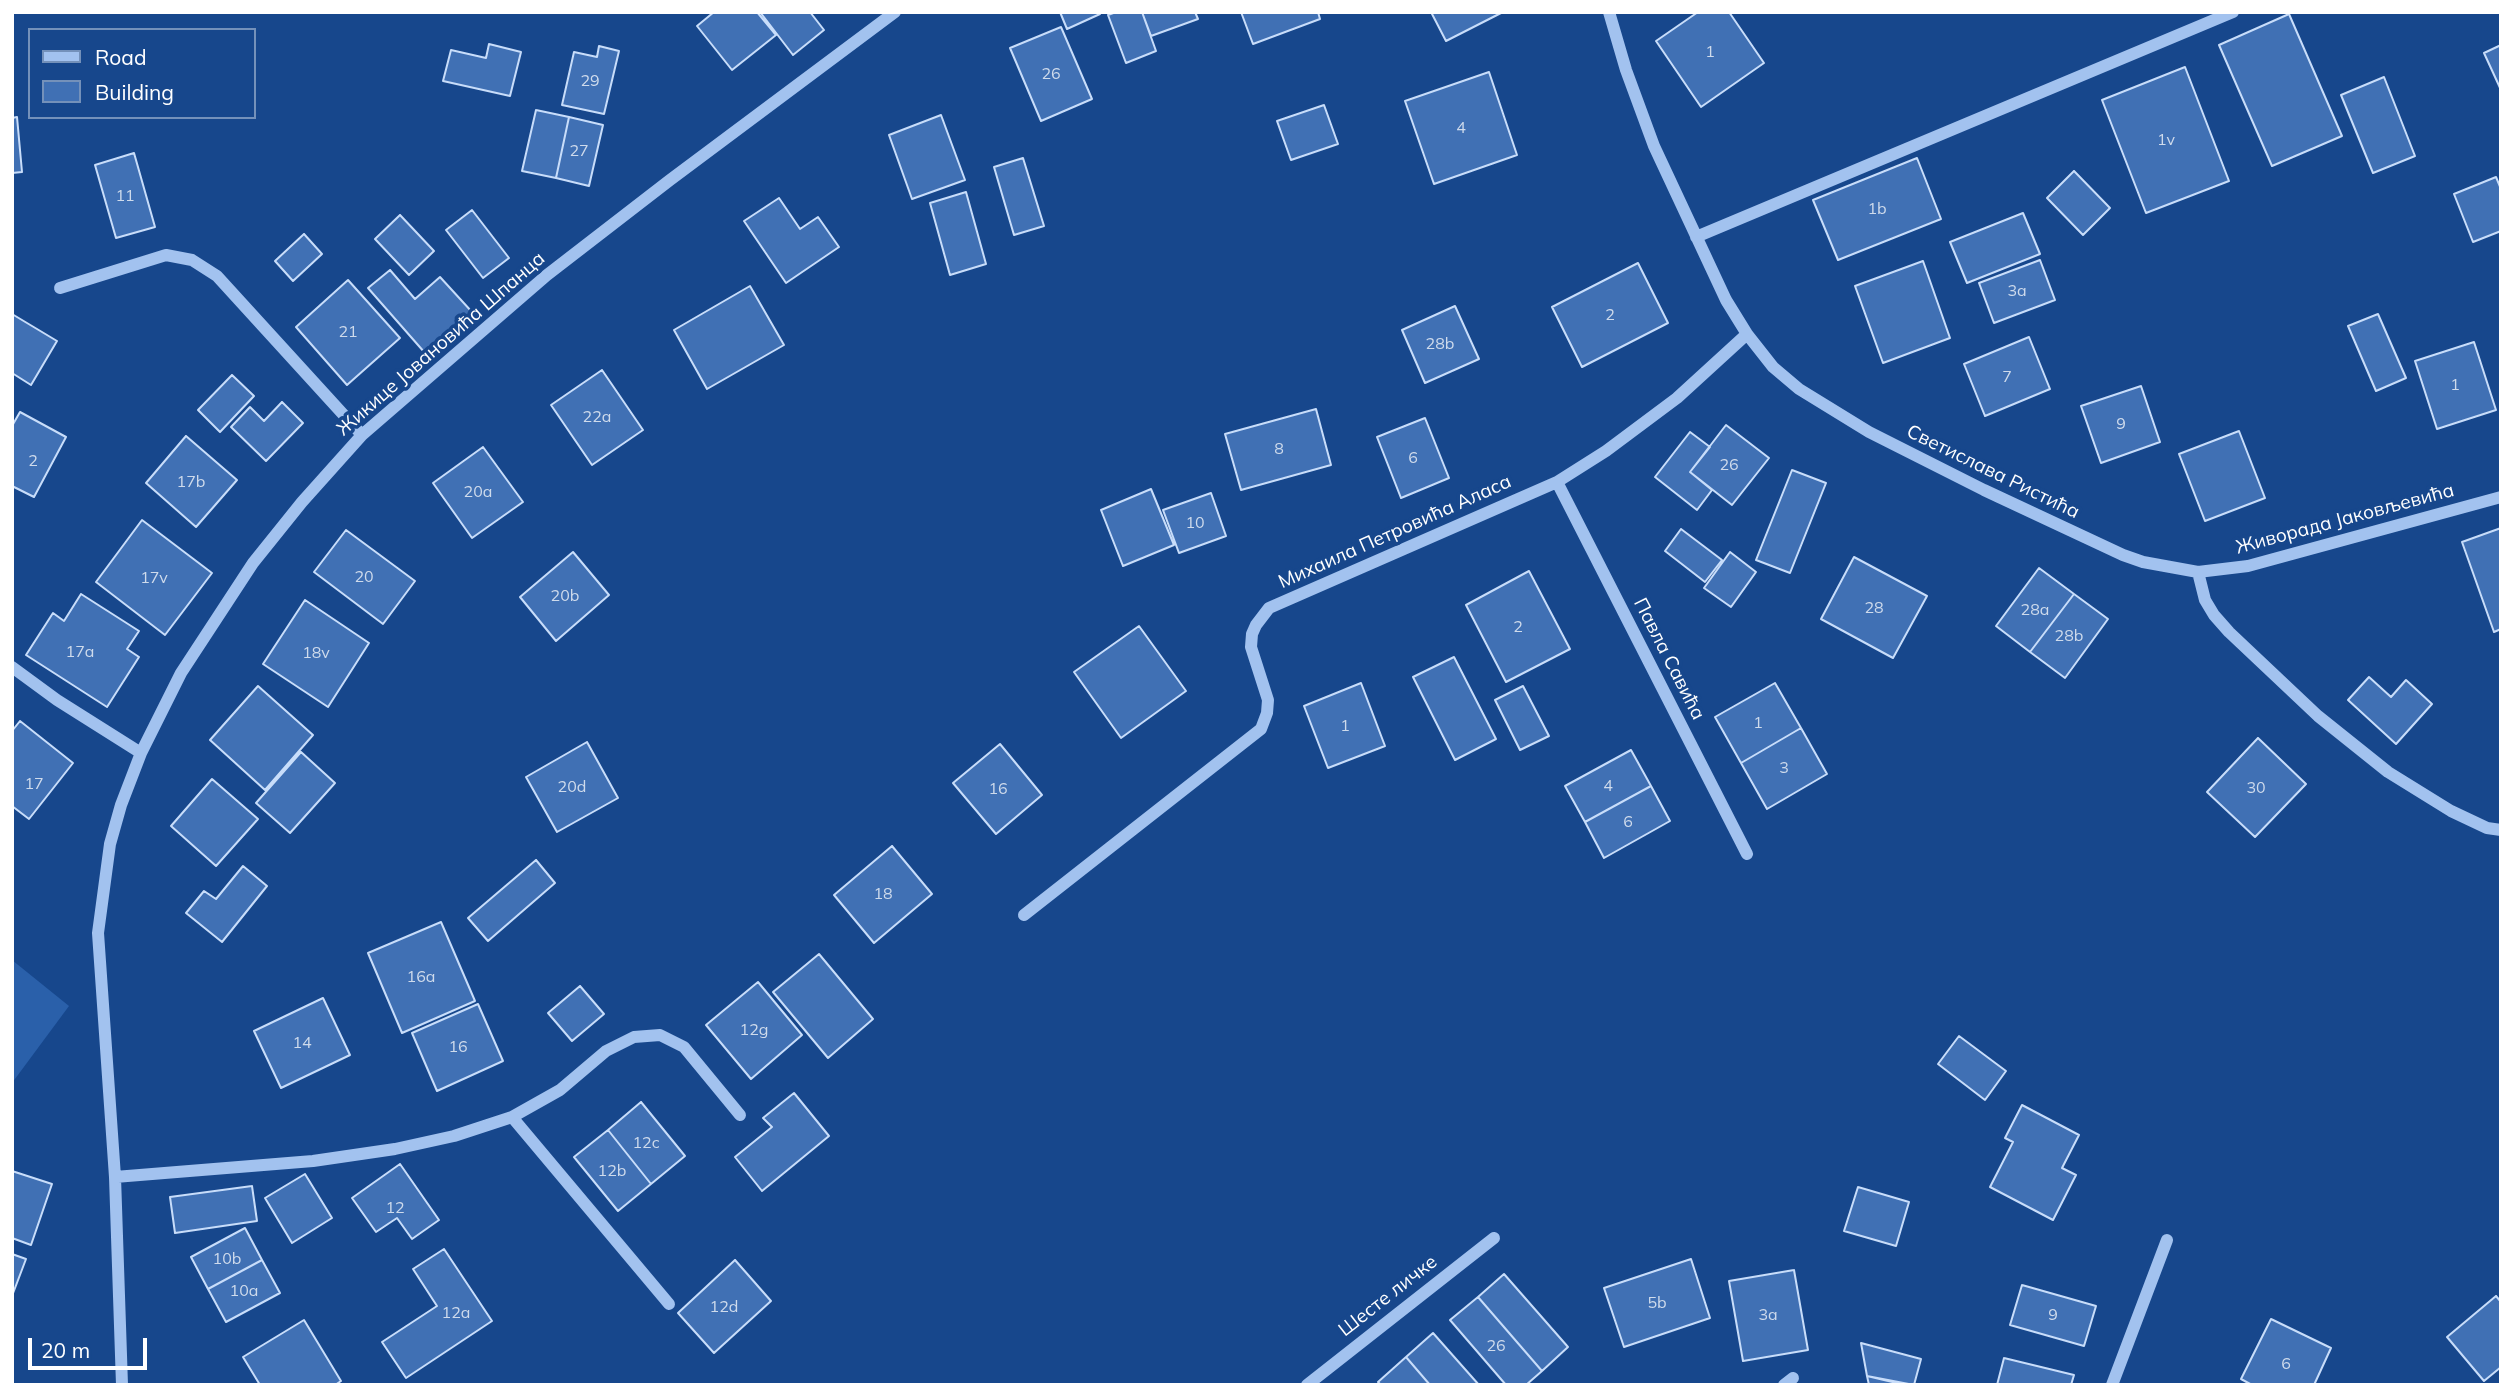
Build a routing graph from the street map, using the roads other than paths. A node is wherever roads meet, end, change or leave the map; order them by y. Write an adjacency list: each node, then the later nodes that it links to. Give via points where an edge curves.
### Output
1 (895, 12): 7 (street, Жикице Јовановића Шпанца, via 547,275)
2 (1609, 12): 4 (street, Светислава Ристића, via 1654,146)
3 (2232, 12): 4 (street)
4 (1696, 237): 6 (street, Светислава Ристића)
5 (60, 288): 7 (street, via 166,256 192,260 218,276)
6 (1746, 334): 8 (street, Михаила Петровића Аласа, via 1677,398); 10 (street, Светислава Ристића, via 1799,389 1869,432 2123,555)
7 (362, 435): 12 (street, Жикице Јовановића Шпанца, via 253,563 181,673)
8 (1557, 482): 14 (street, Павла Савића); 15 (street, Михаила Петровића Аласа, via 1269,608 1256,625 1251,647 1268,699 1261,729)
9 (2501, 497): 10 (street, Живорада Јаковљевића, via 2248,566)
10 (2199, 572): 13 (street, via 2205,600 2214,615 2318,716 2388,772 2451,811)
11 (12, 667): 12 (street)
12 (141, 753): 18 (street, Жикице Јовановића Шпанца, via 110,844 98,933)
13 (2501, 830)
14 (1747, 855)
15 (1024, 915)
16 (740, 1115): 17 (street, via 684,1047 660,1035 634,1037 606,1051 560,1090)
17 (512, 1117): 18 (street, via 395,1149 313,1161); 21 (street)
18 (115, 1177): 22 (street, Жикице Јовановића Шпанца)
19 (1494, 1238): 23 (street, Шесте личке)
20 (2167, 1240): 24 (street)
21 (669, 1304)
22 (122, 1385)
23 (1307, 1385)
24 (2112, 1385)

